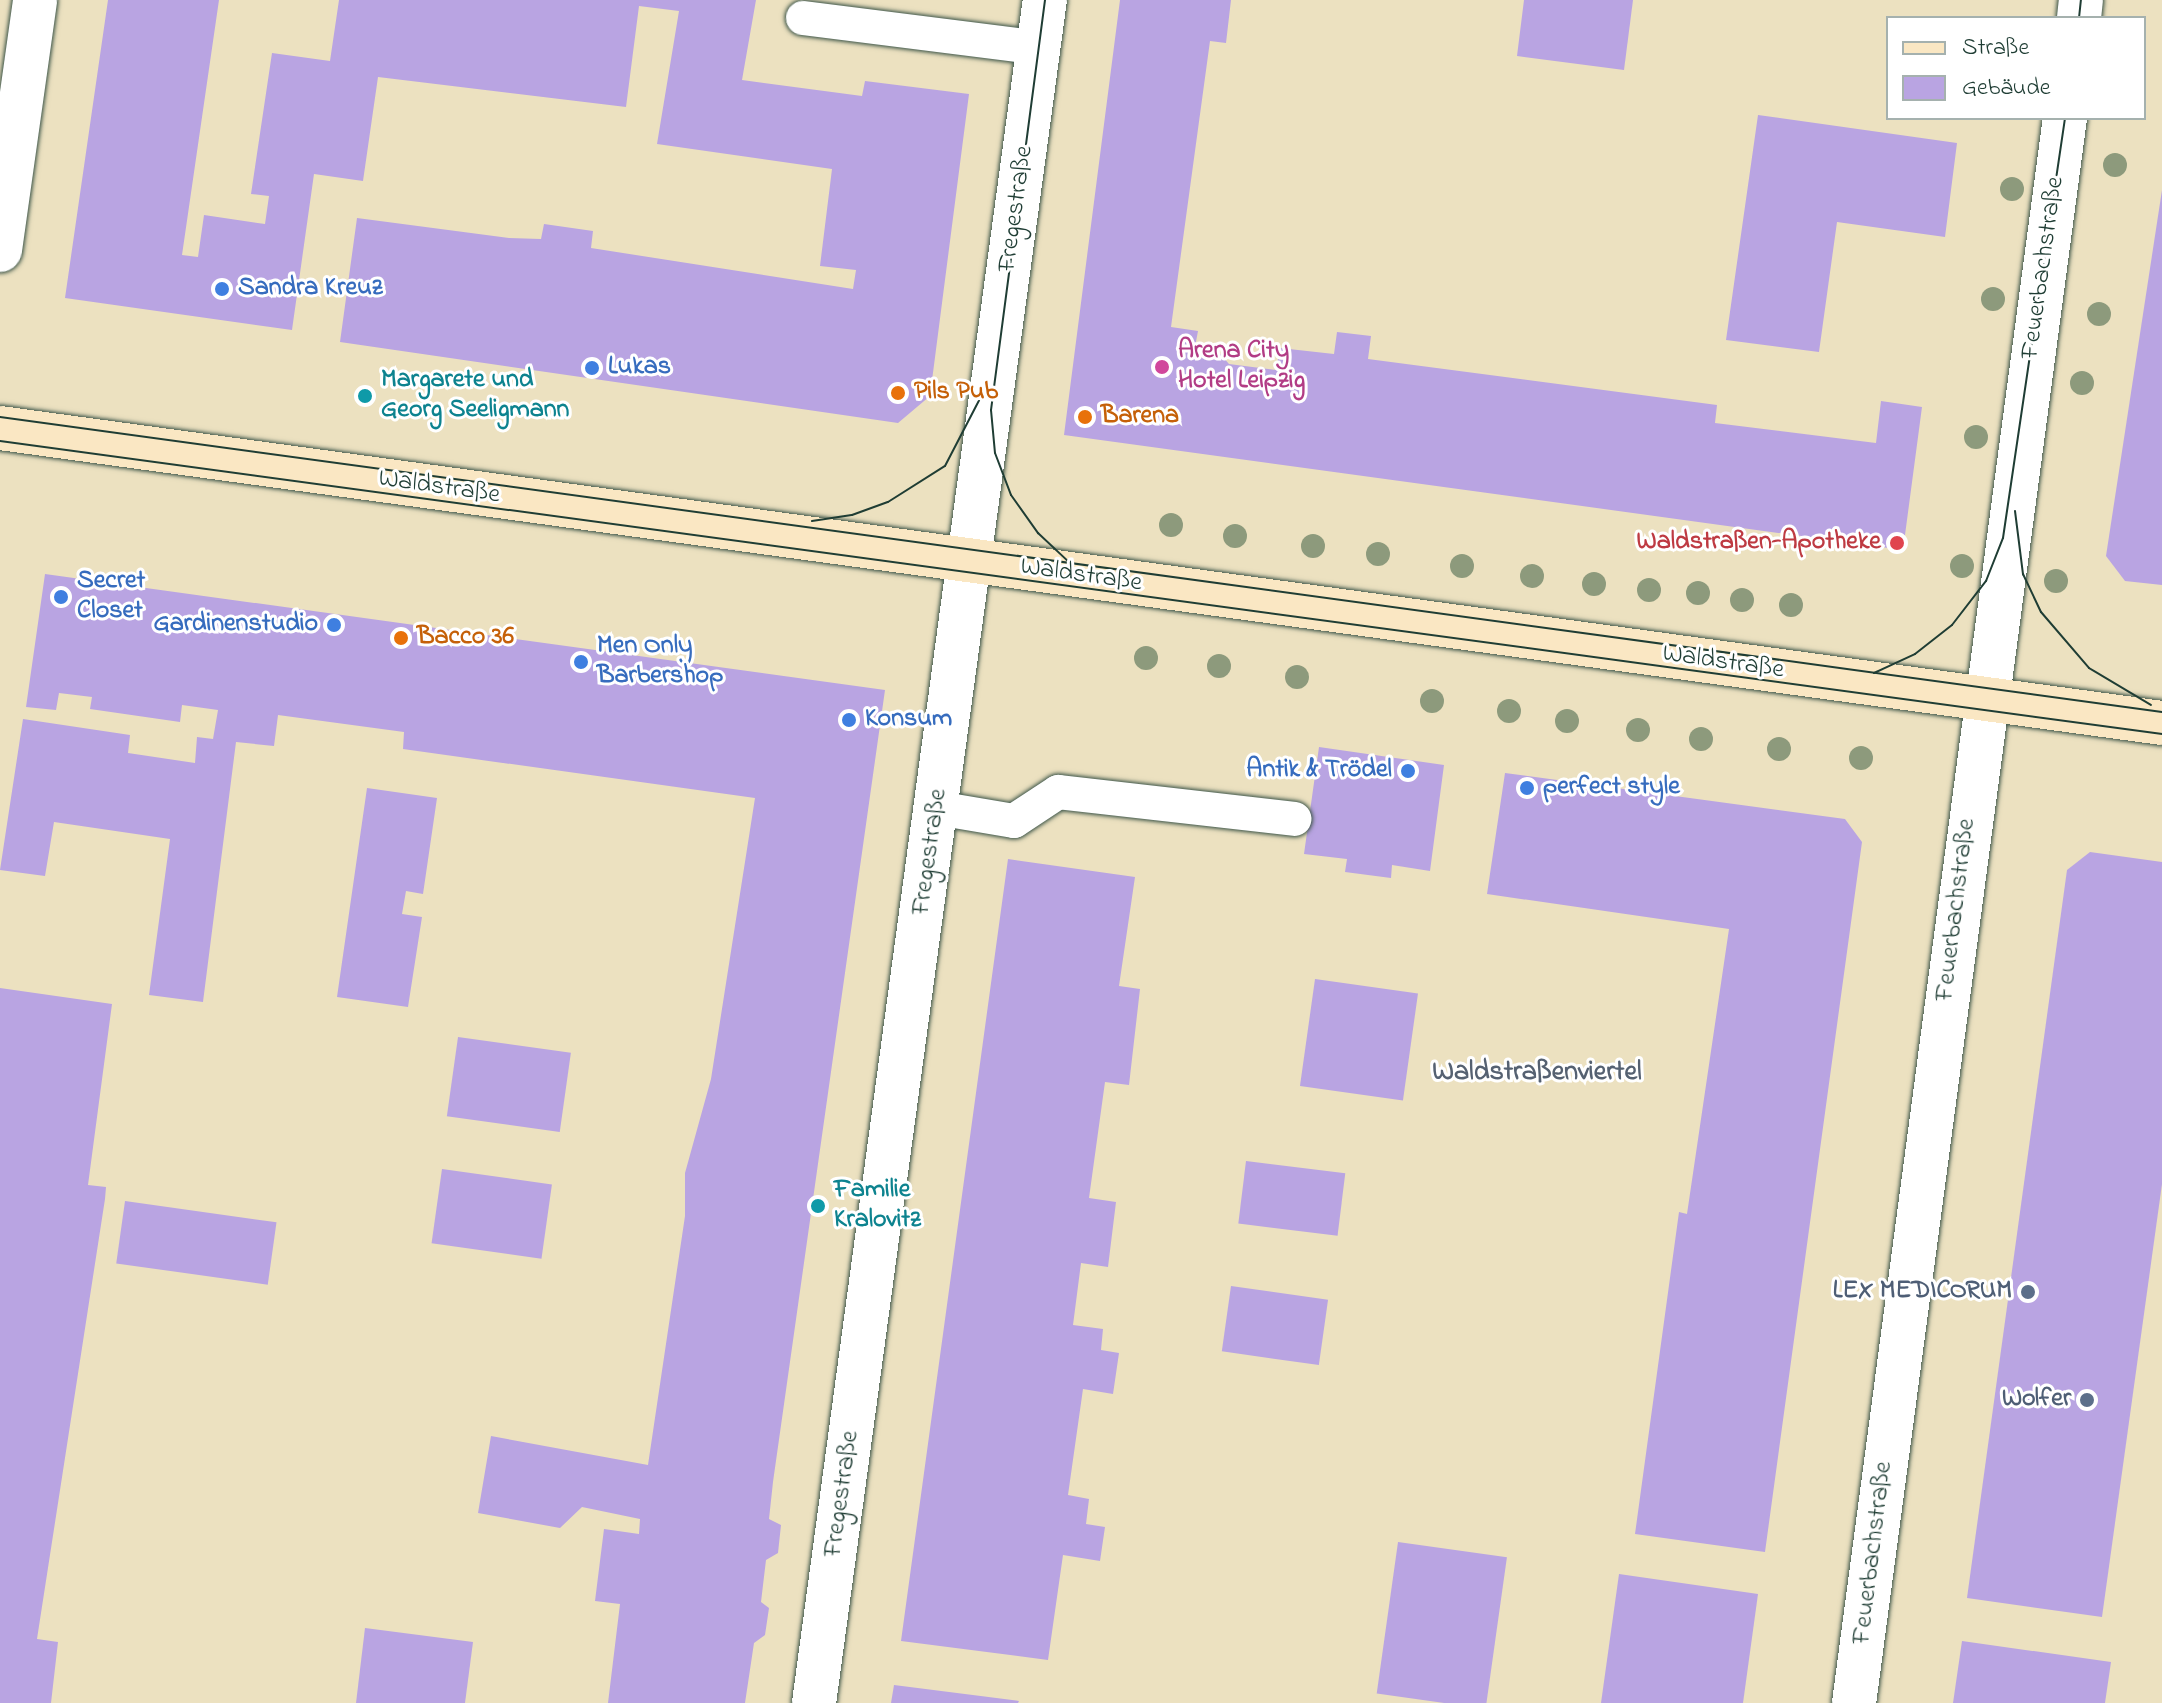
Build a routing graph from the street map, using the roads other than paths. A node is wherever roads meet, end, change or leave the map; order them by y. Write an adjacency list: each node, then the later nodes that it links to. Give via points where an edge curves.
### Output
1 (35, 0): 6 (street)
2 (1045, 0): 4 (street, Fregestraße)
3 (803, 18): 4 (lane)
4 (1039, 48): 8 (street, Fregestraße)
5 (2065, 120): 9 (street, Feuerbachstraße)
6 (0, 250)
7 (0, 428): 8 (main road, Waldstraße)
8 (971, 561): 9 (main road, Waldstraße); 11 (street, Fregestraße)
9 (1984, 699): 10 (main road, Waldstraße); 14 (street, Feuerbachstraße)
10 (2162, 723)
11 (937, 808): 12 (lane, via 1014,821 1058,792); 13 (street, Fregestraße)
12 (1294, 819)
13 (814, 1703)
14 (1854, 1703)

